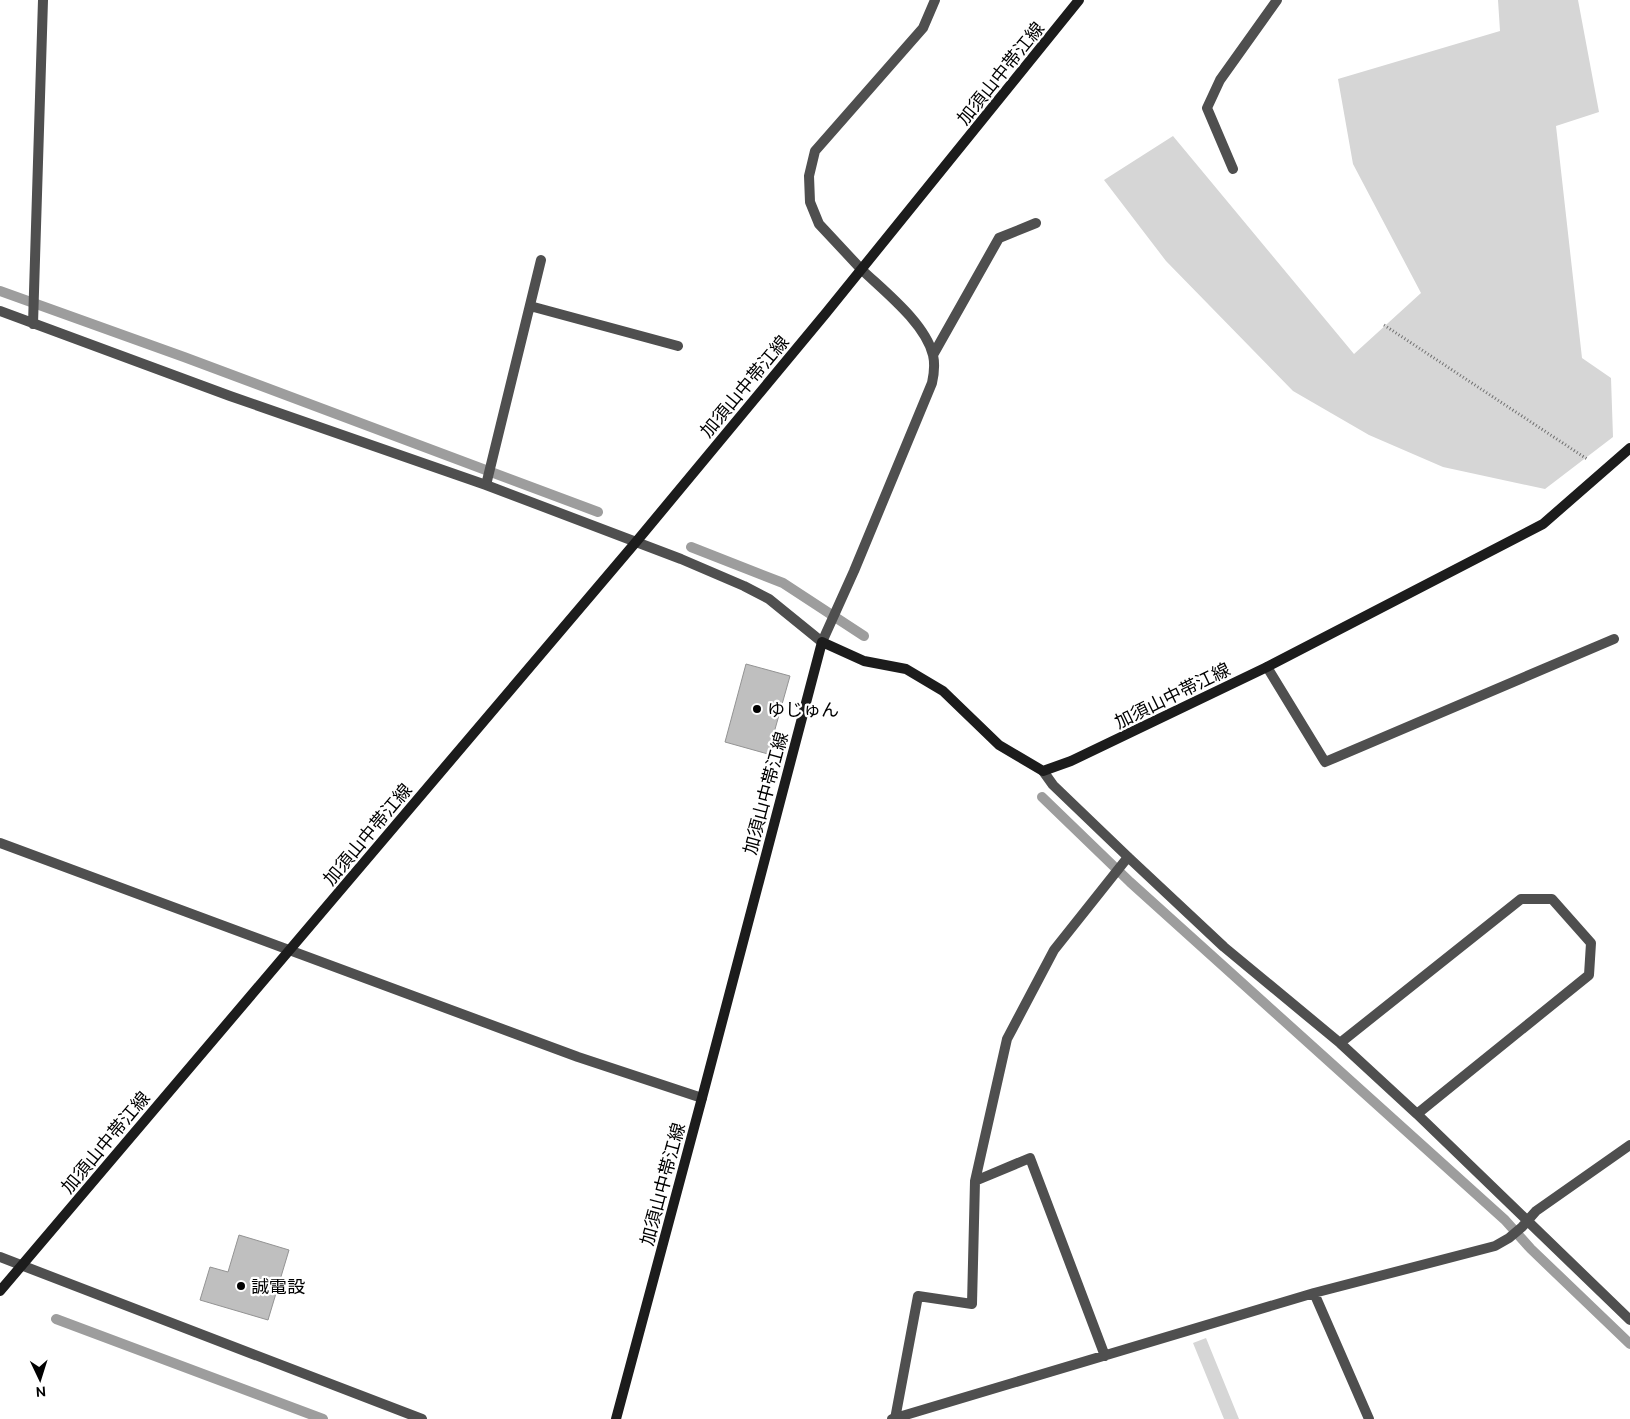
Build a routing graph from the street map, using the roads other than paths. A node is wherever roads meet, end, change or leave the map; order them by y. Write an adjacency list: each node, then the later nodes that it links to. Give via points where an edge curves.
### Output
1 (43, 0): 11 (street)
2 (935, 0): 8 (street, via 923,28 815,151 809,176 810,202 819,224)
3 (1079, 0): 8 (main road, 加須山中帯江線)
4 (1277, 0): 5 (street, via 1220,80 1207,108)
5 (1233, 169)
6 (1036, 223): 13 (street, via 999,238)
7 (541, 260): 9 (street)
8 (861, 269): 13 (street, via 909,316 924,335); 16 (main road, 加須山中帯江線)
9 (530, 306): 12 (street); 15 (street)
10 (0, 311): 11 (street)
11 (33, 324): 15 (street, via 239,399)
12 (678, 346)
13 (933, 355): 18 (street, via 932,382)
14 (1630, 448): 19 (main road, 加須山中帯江線, via 1542,524)
15 (487, 481): 16 (street)
16 (636, 542): 18 (street, via 769,599); 23 (main road, 加須山中帯江線)
17 (1614, 639): 19 (street, via 1325,762)
18 (822, 642): 20 (main road, via 864,661 906,670 943,691 999,745); 25 (main road, 加須山中帯江線)
19 (1267, 667): 20 (main road, 加須山中帯江線, via 1071,762)
20 (1043, 771): 22 (street)
21 (0, 843): 23 (street)
22 (1125, 861): 24 (street); 28 (street, via 1054,950 1007,1039)
23 (290, 949): 25 (street, via 578,1057); 31 (main road, 加須山中帯江線)
24 (1340, 1043): 26 (street); 26 (street, via 1521,899 1552,899 1591,943 1589,975)
25 (702, 1098): 37 (main road, 加須山中帯江線)
26 (1417, 1114): 29 (street)
27 (1630, 1145): 29 (street, via 1536,1211)
28 (975, 1181): 35 (street, via 1030,1158); 38 (street, via 972,1304 918,1296)
29 (1525, 1224): 33 (street, via 1495,1246); 34 (street)
30 (0, 1257): 31 (street)
31 (21, 1266): 32 (main road, 加須山中帯江線); 36 (street)
32 (0, 1291)
33 (1314, 1294): 35 (street); 39 (street)
34 (1630, 1320)
35 (1105, 1356): 38 (street)
36 (422, 1419)
37 (616, 1419)
38 (894, 1419)
39 (1369, 1419)

